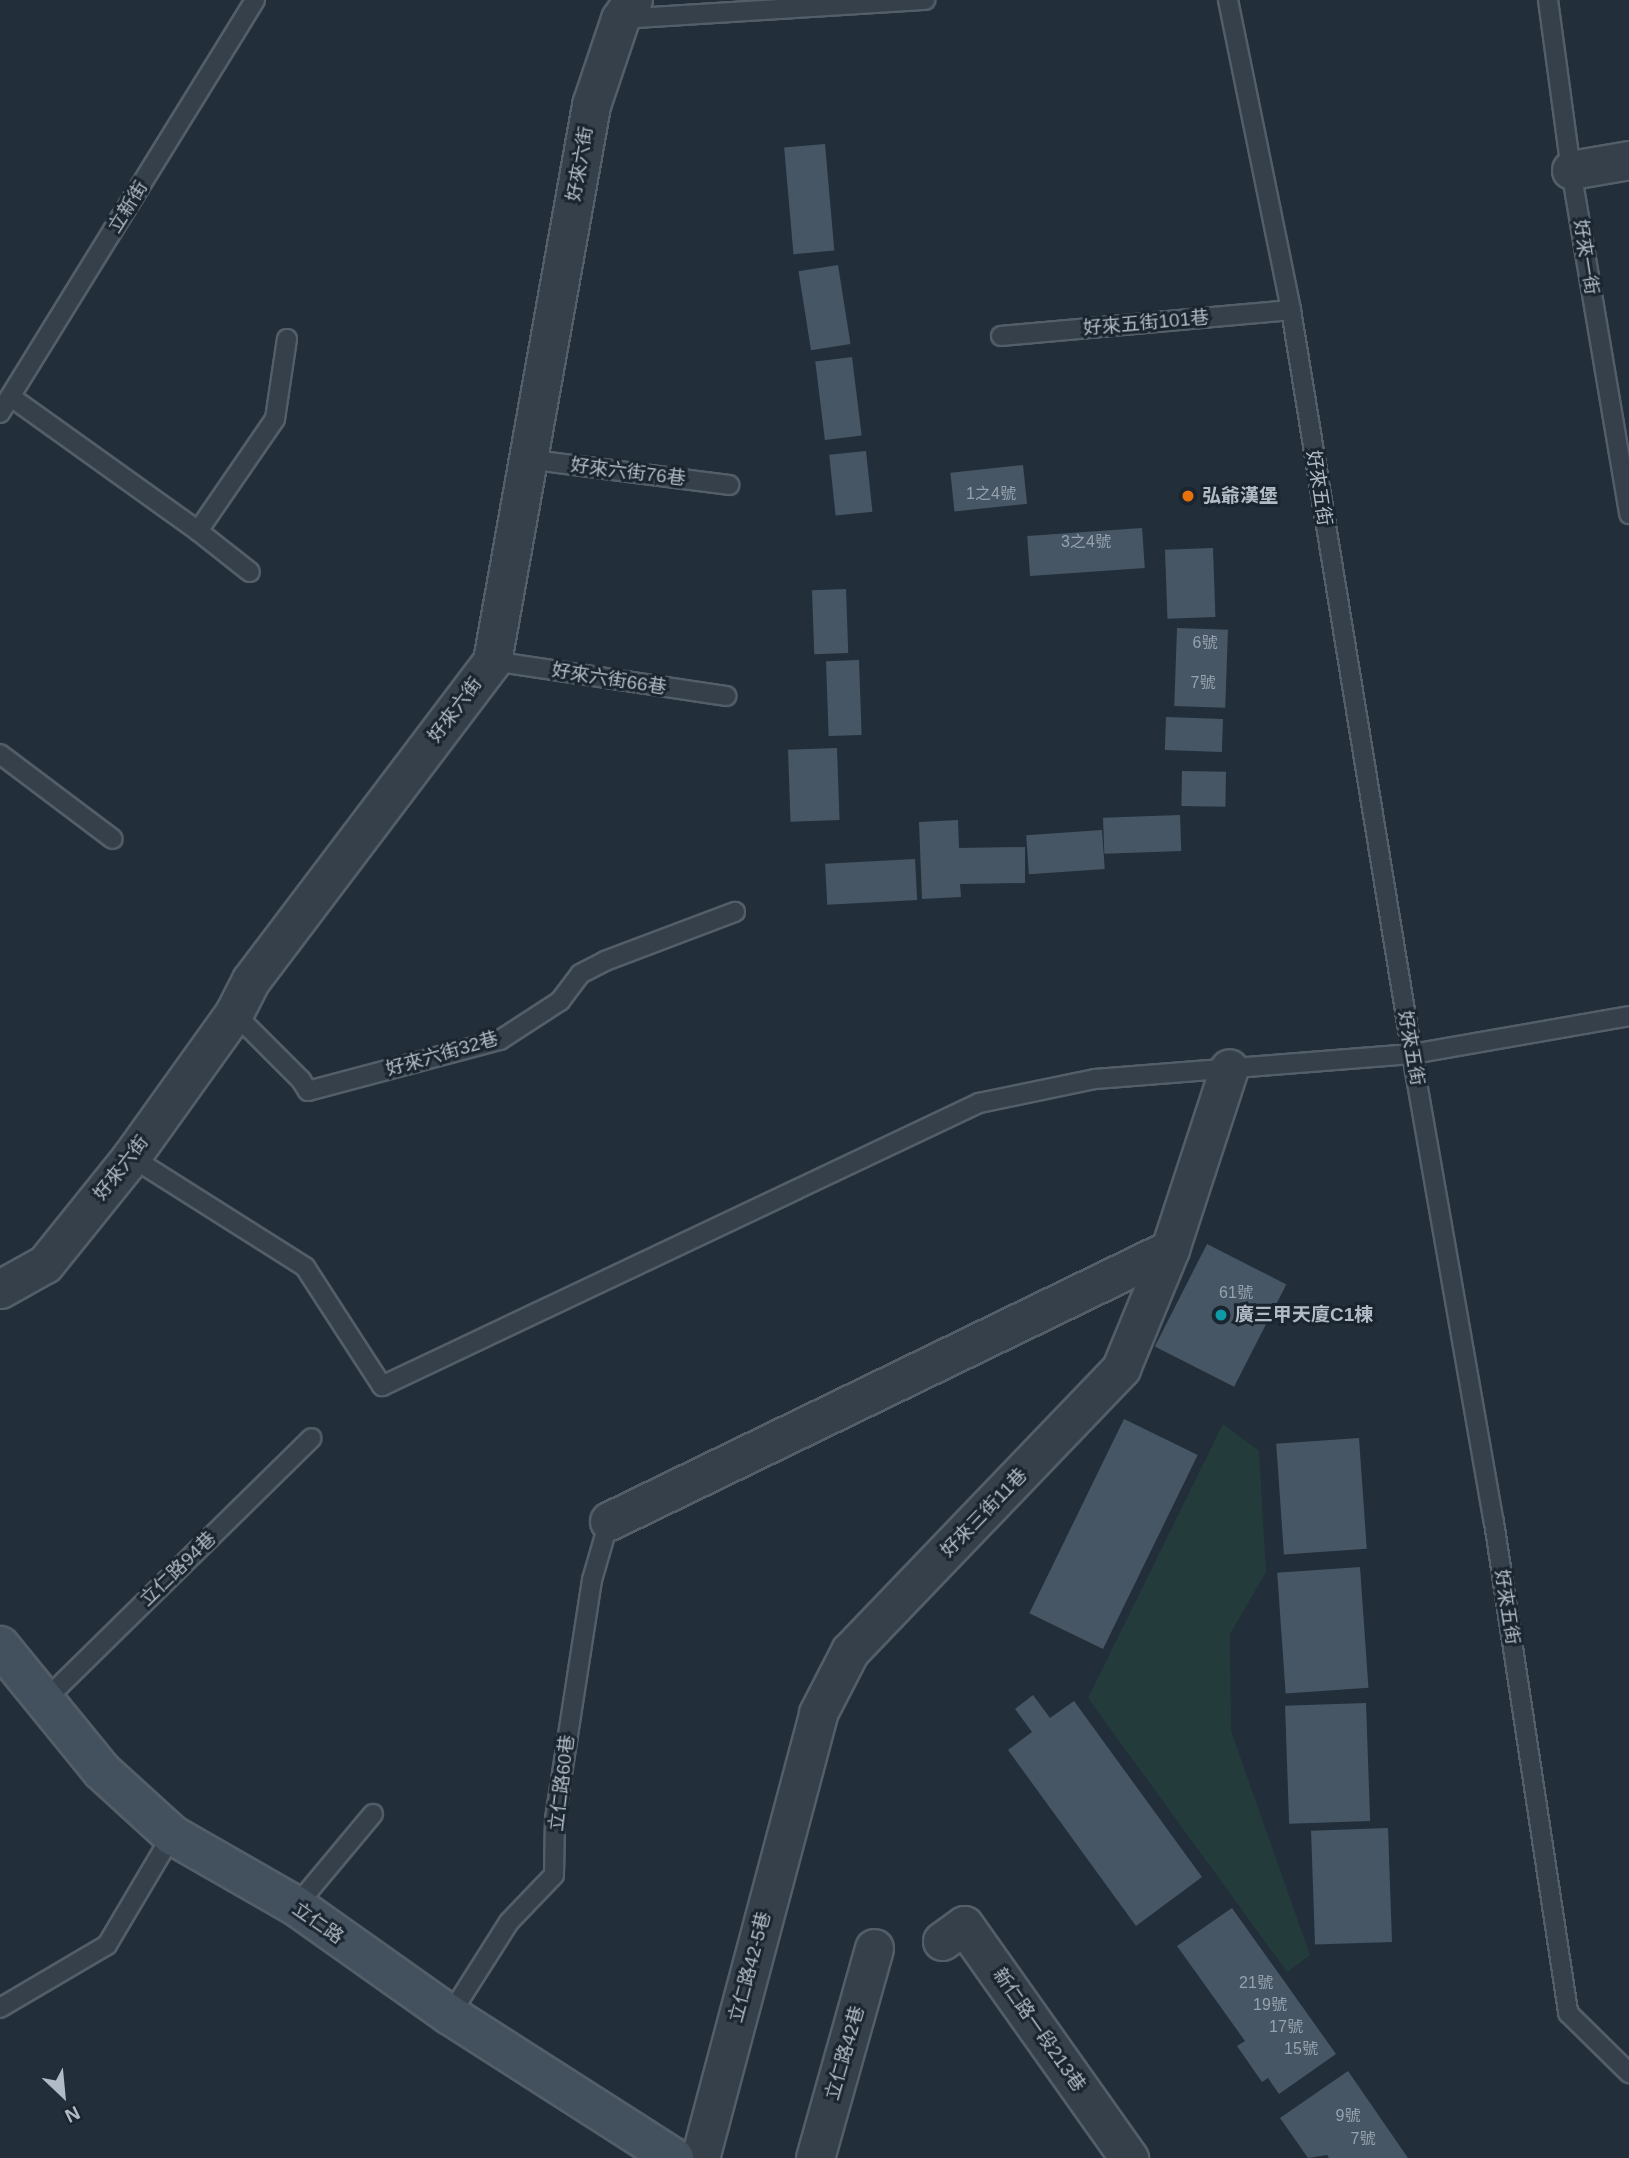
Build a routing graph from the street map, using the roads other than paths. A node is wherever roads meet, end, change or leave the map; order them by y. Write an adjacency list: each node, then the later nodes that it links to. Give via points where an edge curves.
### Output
1 (255, 0): 11 (lane, 立新街)
2 (925, 0): 5 (lane)
3 (1228, 0): 8 (lane, 好來五街)
4 (1548, 0): 7 (lane, 好來一街)
5 (627, 10): 13 (street, 好來六街, via 591,105)
6 (1629, 160): 7 (street)
7 (1572, 170): 15 (lane, 好來一街)
8 (1292, 310): 9 (lane, 好來五街101巷); 25 (lane, 好來五街)
9 (1001, 336)
10 (287, 340): 16 (lane, via 275,419)
11 (11, 397): 12 (lane, 立新街); 16 (lane)
12 (0, 413)
13 (526, 459): 14 (lane, 好來六街76巷); 18 (street, 好來六街)
14 (729, 485)
15 (1629, 514)
16 (198, 531): 17 (lane)
17 (250, 572)
18 (492, 661): 19 (lane, 好來六街66巷); 23 (street, 好來六街, via 251,980)
19 (726, 696)
20 (0, 754): 21 (lane)
21 (113, 839)
22 (735, 912): 23 (lane, 好來六街32巷, via 580,974 560,1001 500,1040 308,1091)
23 (234, 1013): 27 (street, 好來六街)
24 (1629, 1016): 25 (lane)
25 (1412, 1054): 26 (lane); 42 (lane, 好來五街, via 1494,1522 1568,2013)
26 (1229, 1068): 27 (lane, via 1096,1079 979,1103 382,1386 305,1267); 28 (street, 好來三街11巷)
27 (131, 1157): 29 (street, 好來六街, via 45,1264)
28 (1170, 1250): 31 (street); 34 (street, 好來三街11巷, via 1121,1368 850,1651 818,1713)
29 (0, 1289)
30 (312, 1437): 33 (lane, 立仁路94巷)
31 (609, 1521): 41 (lane, 立仁路60巷, via 588,1607 555,1819 554,1875 509,1922)
32 (0, 1646): 33 (street, 立仁路)
33 (44, 1701): 36 (street, 立仁路, via 102,1771)
34 (800, 1776): 44 (street, 立仁路42-5巷)
35 (373, 1814): 37 (lane)
36 (172, 1835): 37 (street, 立仁路); 40 (lane, via 107,1945)
37 (296, 1906): 41 (street, 立仁路)
38 (942, 1941): 46 (street, 新仁路一段213巷, via 964,1925)
39 (874, 1948): 45 (street, 立仁路42巷)
40 (0, 2008)
41 (450, 2015): 43 (street, 立仁路)
42 (1629, 2073)
43 (674, 2158)
44 (700, 2158)
45 (815, 2158)
46 (1129, 2158)

